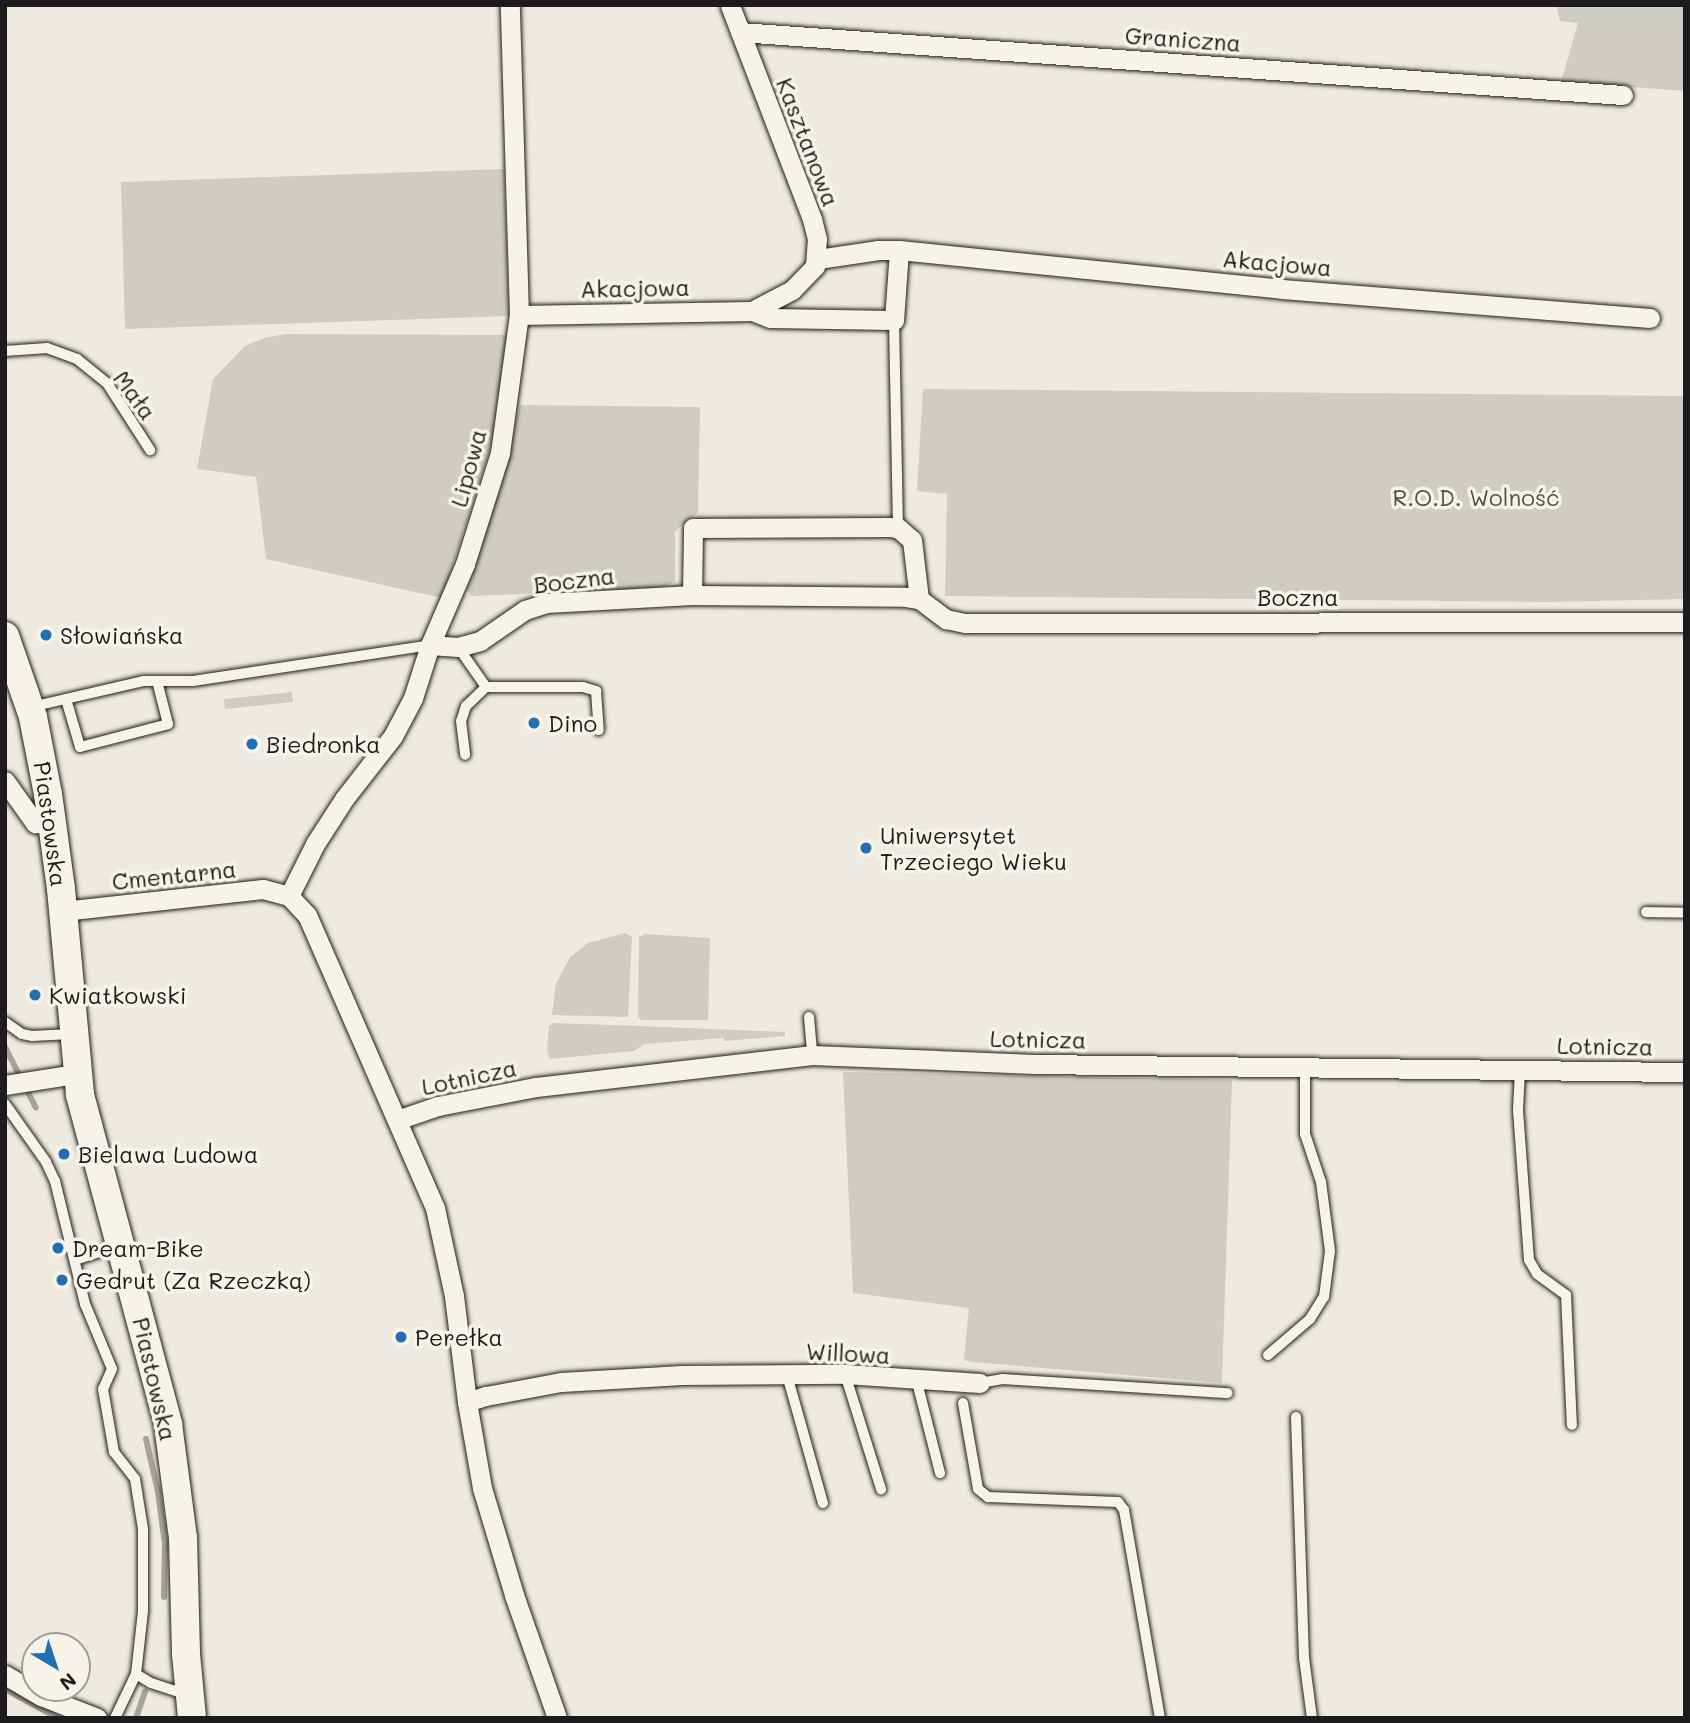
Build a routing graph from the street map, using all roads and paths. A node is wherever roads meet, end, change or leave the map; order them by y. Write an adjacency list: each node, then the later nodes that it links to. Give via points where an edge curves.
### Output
1 (510, 5): 8 (street, Lipowa)
2 (730, 5): 3 (street, Kasztanowa)
3 (740, 32): 4 (street, Graniczna); 6 (street, Kasztanowa, via 812,219)
4 (1623, 95)
5 (899, 250): 6 (street, Akacjowa); 9 (street, Akacjowa, via 1282,289); 10 (street)
6 (818, 259): 7 (street, Akacjowa, via 792,290)
7 (751, 311): 8 (street, Akacjowa); 10 (street, Akacjowa, via 770,318)
8 (519, 315): 18 (street, Lipowa, via 500,453 465,564)
9 (1650, 318)
10 (894, 320): 13 (lane)
11 (5, 351): 12 (lane, Mała, via 47,348 77,359 107,383)
12 (150, 450)
13 (898, 528): 14 (street, via 693,528); 15 (street, via 912,540)
14 (692, 595): 15 (street, Boczna); 19 (street, Boczna, via 546,603 525,610 480,641)
15 (919, 599): 16 (street, Boczna, via 946,619 965,623)
16 (1685, 622)
17 (5, 636): 23 (main road, Piastowska)
18 (430, 645): 19 (street, Boczna); 20 (lane, via 193,681); 28 (street, Lipowa, via 414,698 393,736 344,799)
19 (458, 647): 21 (lane)
20 (157, 681): 22 (lane); 22 (lane, via 168,723 80,747)
21 (486, 687): 24 (lane, via 583,687 596,691); 25 (lane, via 466,706 461,721)
22 (66, 699): 23 (lane)
23 (30, 707): 27 (main road, Piastowska)
24 (598, 730)
25 (465, 755)
26 (5, 781): 27 (street, via 35,823)
27 (53, 824): 29 (main road, Piastowska)
28 (289, 896): 29 (street, Cmentarna, via 263,889); 42 (street, via 314,928)
29 (63, 911): 34 (main road, Piastowska)
30 (1646, 912): 31 (lane)
31 (1685, 913)
32 (809, 1017): 35 (lane)
33 (5, 1022): 34 (lane, via 32,1036)
34 (72, 1034): 39 (main road, Piastowska)
35 (812, 1055): 36 (street, Lotnicza, via 1035,1064); 42 (street, Lotnicza, via 536,1087 438,1106)
36 (1305, 1067): 37 (street, Lotnicza); 45 (lane, via 1304,1134 1321,1182 1330,1251 1324,1297 1310,1319)
37 (1520, 1070): 38 (street, Lotnicza); 54 (lane, via 1518,1110 1529,1260 1537,1274 1566,1295)
38 (1685, 1072)
39 (75, 1074): 40 (street); 43 (main road, Piastowska)
40 (10, 1084)
41 (5, 1104): 44 (lane, via 55,1181)
42 (397, 1120): 51 (street, via 435,1208 454,1296)
43 (121, 1245): 44 (lane); 60 (main road, Piastowska, via 157,1376 174,1461 183,1538)
44 (75, 1260): 58 (lane, via 85,1304 112,1368 103,1389 114,1452 135,1479 143,1530 143,1611)
45 (1268, 1355)
46 (845, 1374): 47 (street, Willowa); 48 (street, Willowa); 56 (lane)
47 (787, 1375): 51 (street, Willowa, via 561,1382); 57 (lane)
48 (917, 1381): 49 (street, Willowa); 55 (lane)
49 (980, 1383): 50 (lane, Willowa, via 1003,1379)
50 (1228, 1394)
51 (467, 1402): 63 (street, via 482,1488)
52 (962, 1403): 64 (lane, via 978,1489 988,1497 1118,1502 1124,1510)
53 (1296, 1417): 65 (lane, via 1304,1658)
54 (1572, 1425)
55 (940, 1473)
56 (881, 1489)
57 (823, 1503)
58 (136, 1674): 60 (lane); 62 (lane)
59 (5, 1675): 61 (street, via 41,1696)
60 (191, 1707)
61 (96, 1718)
62 (115, 1718)
63 (557, 1718)
64 (1160, 1718)
65 (1312, 1718)

